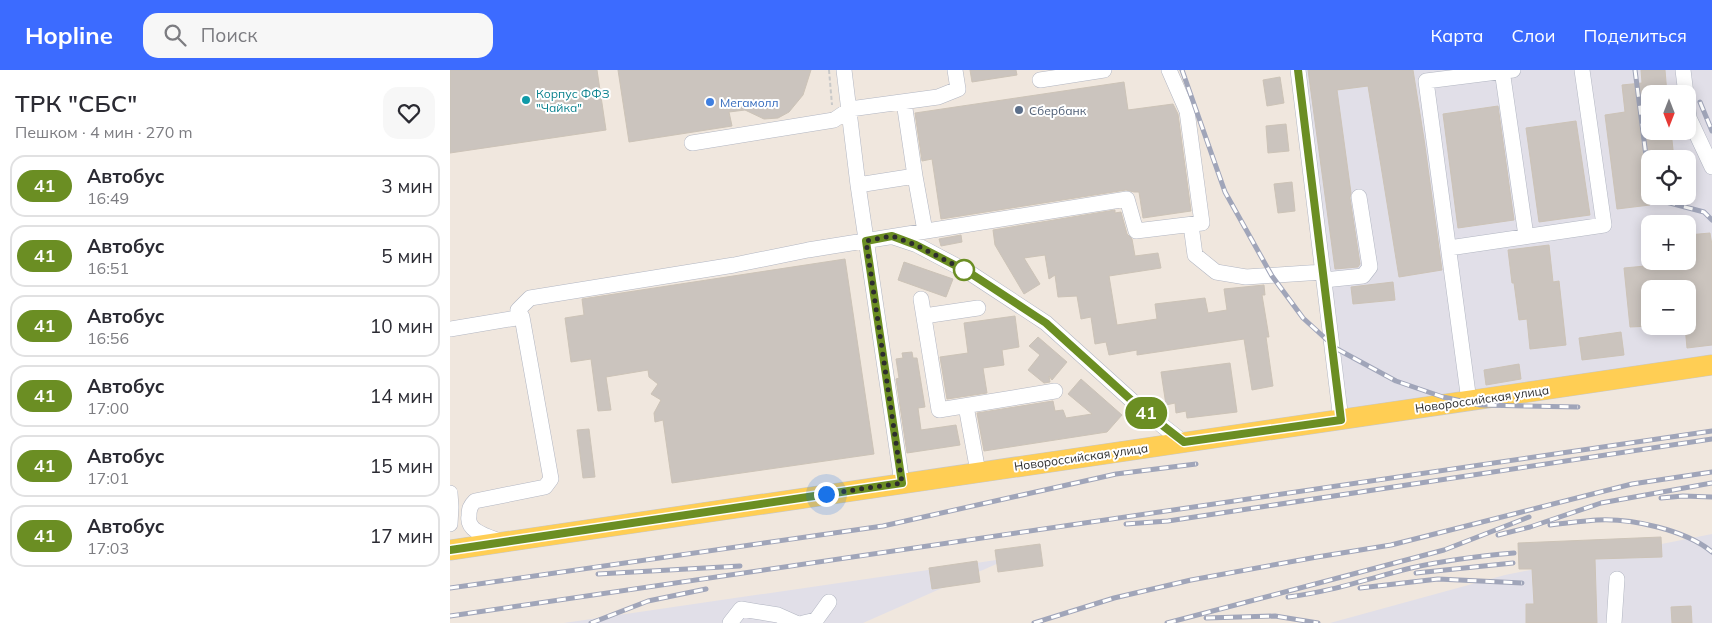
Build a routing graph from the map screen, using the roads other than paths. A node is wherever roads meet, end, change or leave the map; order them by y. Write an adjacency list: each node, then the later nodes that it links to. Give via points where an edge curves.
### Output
1 (844, 70): 13 (street)
2 (955, 70): 12 (street, via 958,89 938,97)
3 (1104, 70): 10 (street)
4 (1169, 70): 20 (street, via 1187,111 1202,223)
5 (1298, 70): 26 (street)
6 (1506, 70): 9 (street); 23 (street)
7 (1582, 70): 23 (street, via 1604,225)
8 (1683, 70): 11 (street)
9 (1423, 76): 25 (street)
10 (1040, 80)
11 (1685, 85)
12 (904, 102): 13 (street); 17 (street)
13 (850, 109): 15 (street, via 834,120); 18 (street)
14 (1696, 134): 16 (street)
15 (692, 143)
16 (1712, 167)
17 (915, 176): 18 (street); 21 (street)
18 (858, 185): 24 (street)
19 (1359, 197): 26 (street, via 1370,267 1363,276)
20 (1190, 224): 21 (street, via 1136,231 1127,198); 26 (street, via 1196,255 1216,272 1246,277)
21 (925, 231): 22 (street)
22 (892, 236): 24 (street); 37 (street, via 970,273 1046,323 1140,408)
23 (1526, 236): 25 (street)
24 (866, 241): 30 (street, via 530,298 518,310); 39 (street)
25 (1449, 248): 34 (street)
26 (1324, 276): 36 (street)
27 (921, 299): 29 (street)
28 (978, 308): 29 (street)
29 (924, 316): 35 (street, via 938,410)
30 (522, 317): 31 (street); 42 (street, via 552,479 546,487 475,501 470,505 468,520 471,527)
31 (450, 328)
32 (1712, 365): 34 (main road, Новороссийская улица)
33 (1055, 391): 35 (street)
34 (1469, 402): 36 (main road, Новороссийская улица)
35 (966, 406): 38 (street)
36 (1341, 420): 37 (main road, Новороссийская улица)
37 (1184, 442): 38 (main road, Новороссийская улица)
38 (978, 472): 39 (main road, Новороссийская улица)
39 (902, 483): 42 (main road, Новороссийская улица)
40 (450, 494): 41 (street)
41 (450, 524)
42 (503, 542): 43 (main road, Новороссийская улица)
43 (450, 550)
44 (1617, 579): 49 (street)
45 (829, 602): 48 (street, via 816,620)
46 (730, 623): 47 (street, via 741,609 778,615)
47 (796, 623)
48 (803, 623)
49 (1614, 623)

